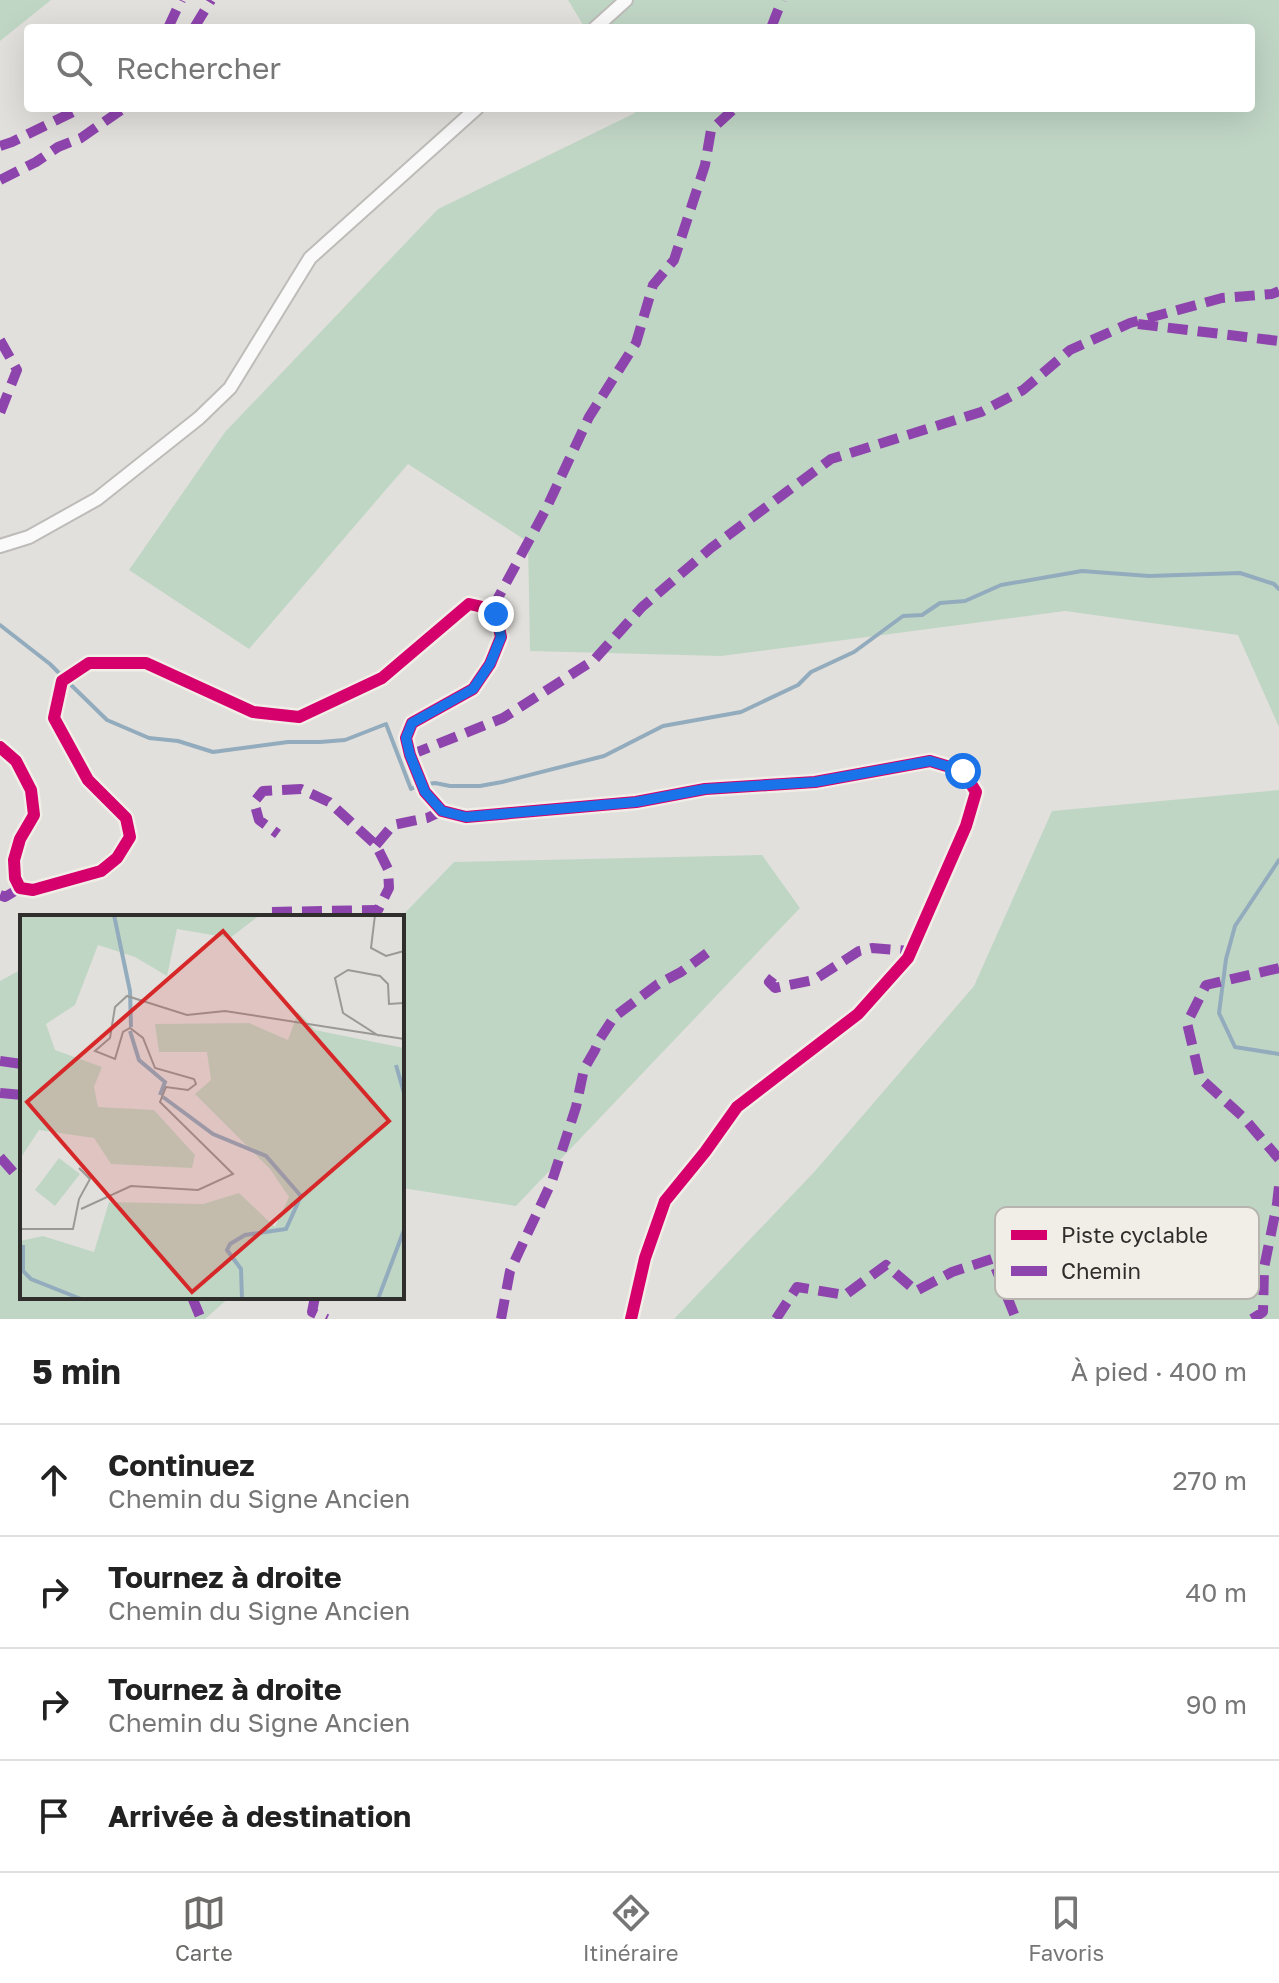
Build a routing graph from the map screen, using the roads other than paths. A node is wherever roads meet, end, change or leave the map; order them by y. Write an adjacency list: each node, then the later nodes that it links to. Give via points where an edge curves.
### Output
1 (626, 0): 2 (street)
2 (599, 24)
3 (473, 112): 4 (street, via 310,258 230,388 199,418 97,499 29,537)
4 (0, 546)
5 (0, 747): 6 (street, via 16,761 31,790 34,815 14,860 20,888 33,890 101,871 130,837 126,818 88,780 54,718 62,681 89,663 146,663 253,712 299,717 382,678 469,604 496,614 501,637 490,664 473,689 412,723 406,738 425,792 442,811 466,817 636,802 705,789 815,782 930,761 963,771 976,792 973,804 908,958 858,1014 737,1107 665,1201)
6 (631, 1319)

